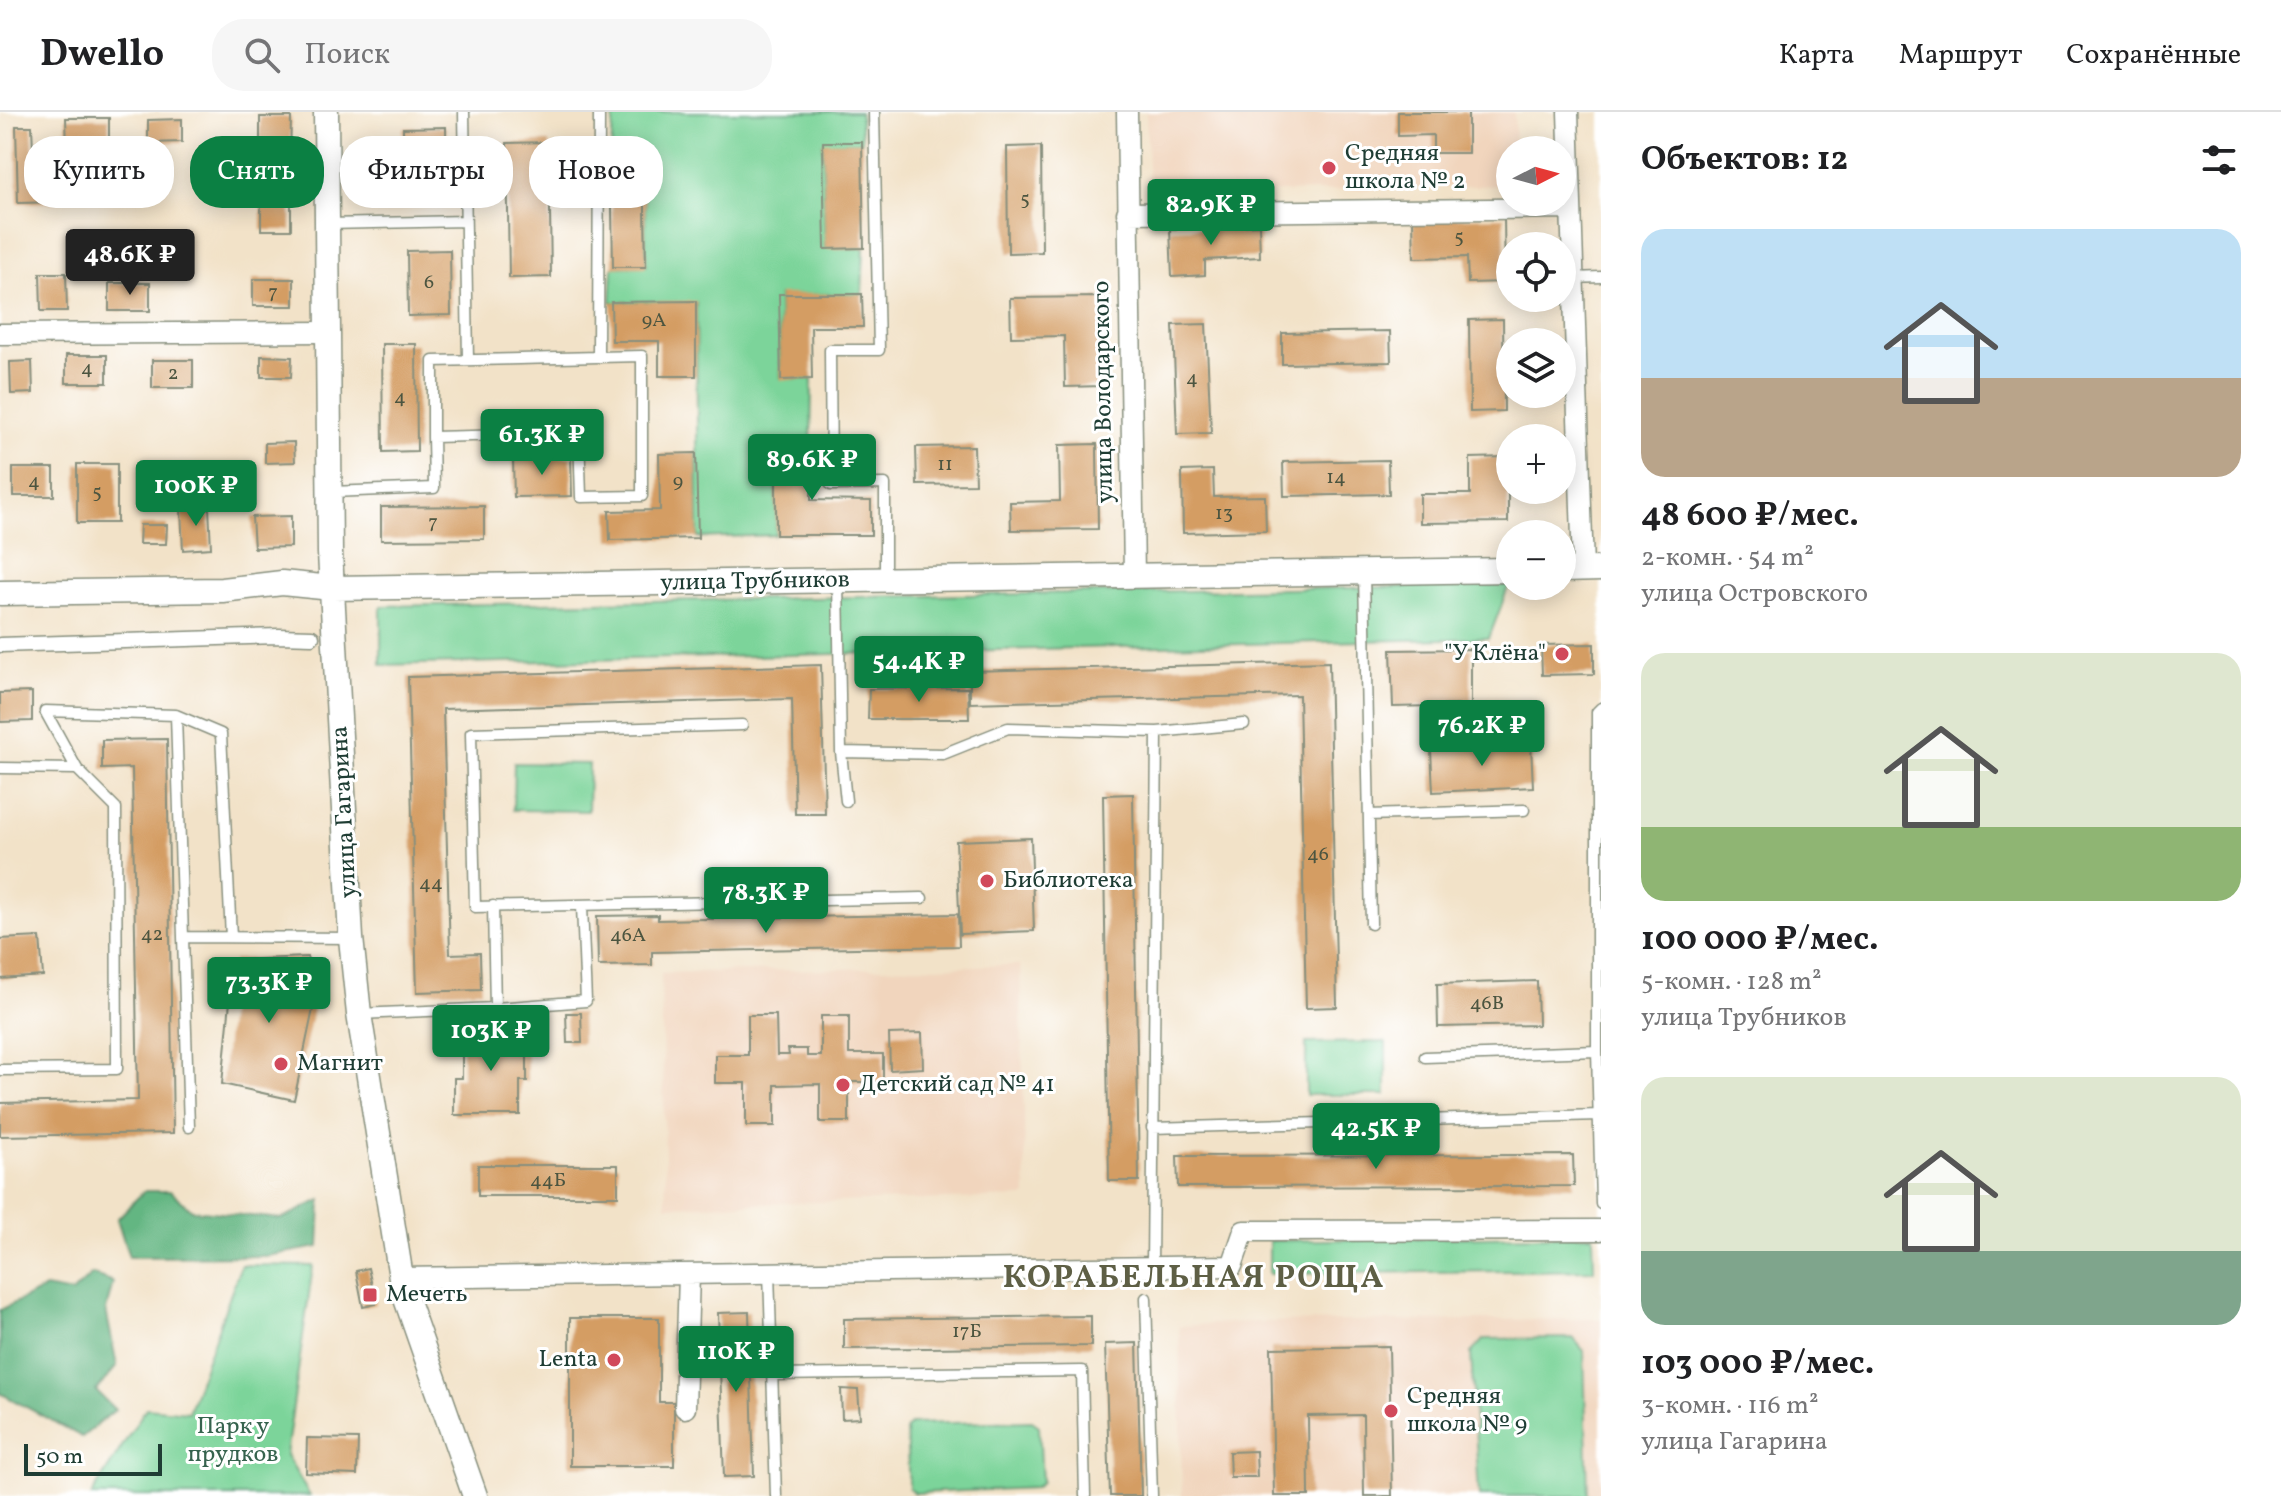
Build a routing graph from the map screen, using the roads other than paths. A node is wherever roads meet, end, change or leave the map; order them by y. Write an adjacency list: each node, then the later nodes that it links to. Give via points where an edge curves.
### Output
1 (326, 112): 11 (street, улица Гагарина)
2 (464, 112): 10 (lane)
3 (599, 112): 17 (lane)
4 (874, 112): 25 (lane, via 879,350 830,350 831,485 885,484)
5 (1127, 112): 9 (street, улица Володарского)
6 (1568, 112): 7 (street)
7 (1569, 136)
8 (1496, 209): 9 (street)
9 (1127, 213): 24 (street, улица Володарского)
10 (465, 221): 11 (lane); 18 (lane)
11 (328, 224): 15 (street, улица Гагарина)
12 (1601, 277): 13 (lane)
13 (1576, 278)
14 (1574, 312): 21 (street)
15 (329, 332): 16 (street); 20 (street, улица Гагарина)
16 (0, 334)
17 (598, 357): 18 (lane); 19 (lane, via 642,356 642,496 581,497 579,433)
18 (468, 360): 19 (lane, via 433,361)
19 (433, 437): 20 (lane, via 434,488)
20 (331, 492): 27 (street, улица Гагарина)
21 (1582, 569)
22 (1496, 570): 23 (street, улица Трубников)
23 (1364, 573): 24 (street, улица Трубников); 41 (lane)
24 (1134, 576): 25 (street, улица Трубников)
25 (885, 580): 26 (street, улица Трубников)
26 (838, 581): 27 (street, улица Трубников); 36 (lane)
27 (332, 588): 28 (street, улица Трубников, via 282,583 222,590); 48 (street, улица Гагарина)
28 (0, 593)
29 (312, 637): 30 (street)
30 (0, 645)
31 (1601, 708): 51 (lane)
32 (176, 715): 38 (lane, via 45,711); 46 (lane); 47 (lane, via 221,734)
33 (1244, 724): 35 (lane)
34 (742, 725): 43 (lane, via 471,733 475,907)
35 (1157, 732): 36 (lane, via 1008,728 943,754); 56 (lane)
36 (841, 752): 39 (lane)
37 (0, 768): 38 (lane)
38 (77, 769): 53 (lane, via 116,808 117,1069)
39 (846, 801)
40 (1524, 810): 41 (lane)
41 (1369, 815): 45 (lane)
42 (922, 898): 44 (lane)
43 (493, 906): 44 (lane); 49 (lane)
44 (582, 906): 49 (lane, via 586,1001)
45 (1371, 924)
46 (183, 937): 47 (lane); 55 (lane)
47 (231, 937): 48 (lane)
48 (351, 938): 50 (street, улица Гагарина)
49 (495, 1008): 50 (lane)
50 (359, 1014): 62 (street, улица Гагарина)
51 (1597, 1051): 52 (lane); 54 (lane)
52 (1425, 1057)
53 (0, 1070)
54 (1599, 1115): 56 (lane); 57 (lane)
55 (189, 1127)
56 (1152, 1128): 59 (lane)
57 (1601, 1204)
58 (1601, 1230): 59 (street, via 1244,1231 1232,1266)
59 (1152, 1267): 60 (street)
60 (769, 1272): 61 (street); 64 (lane)
61 (689, 1274): 62 (street); 65 (street)
62 (401, 1278): 66 (street, улица Гагарина)
63 (1146, 1298): 69 (lane)
64 (772, 1375): 67 (lane); 68 (lane, via 1082,1371)
65 (685, 1408)
66 (475, 1496)
67 (776, 1496)
68 (1085, 1496)
69 (1152, 1496)

